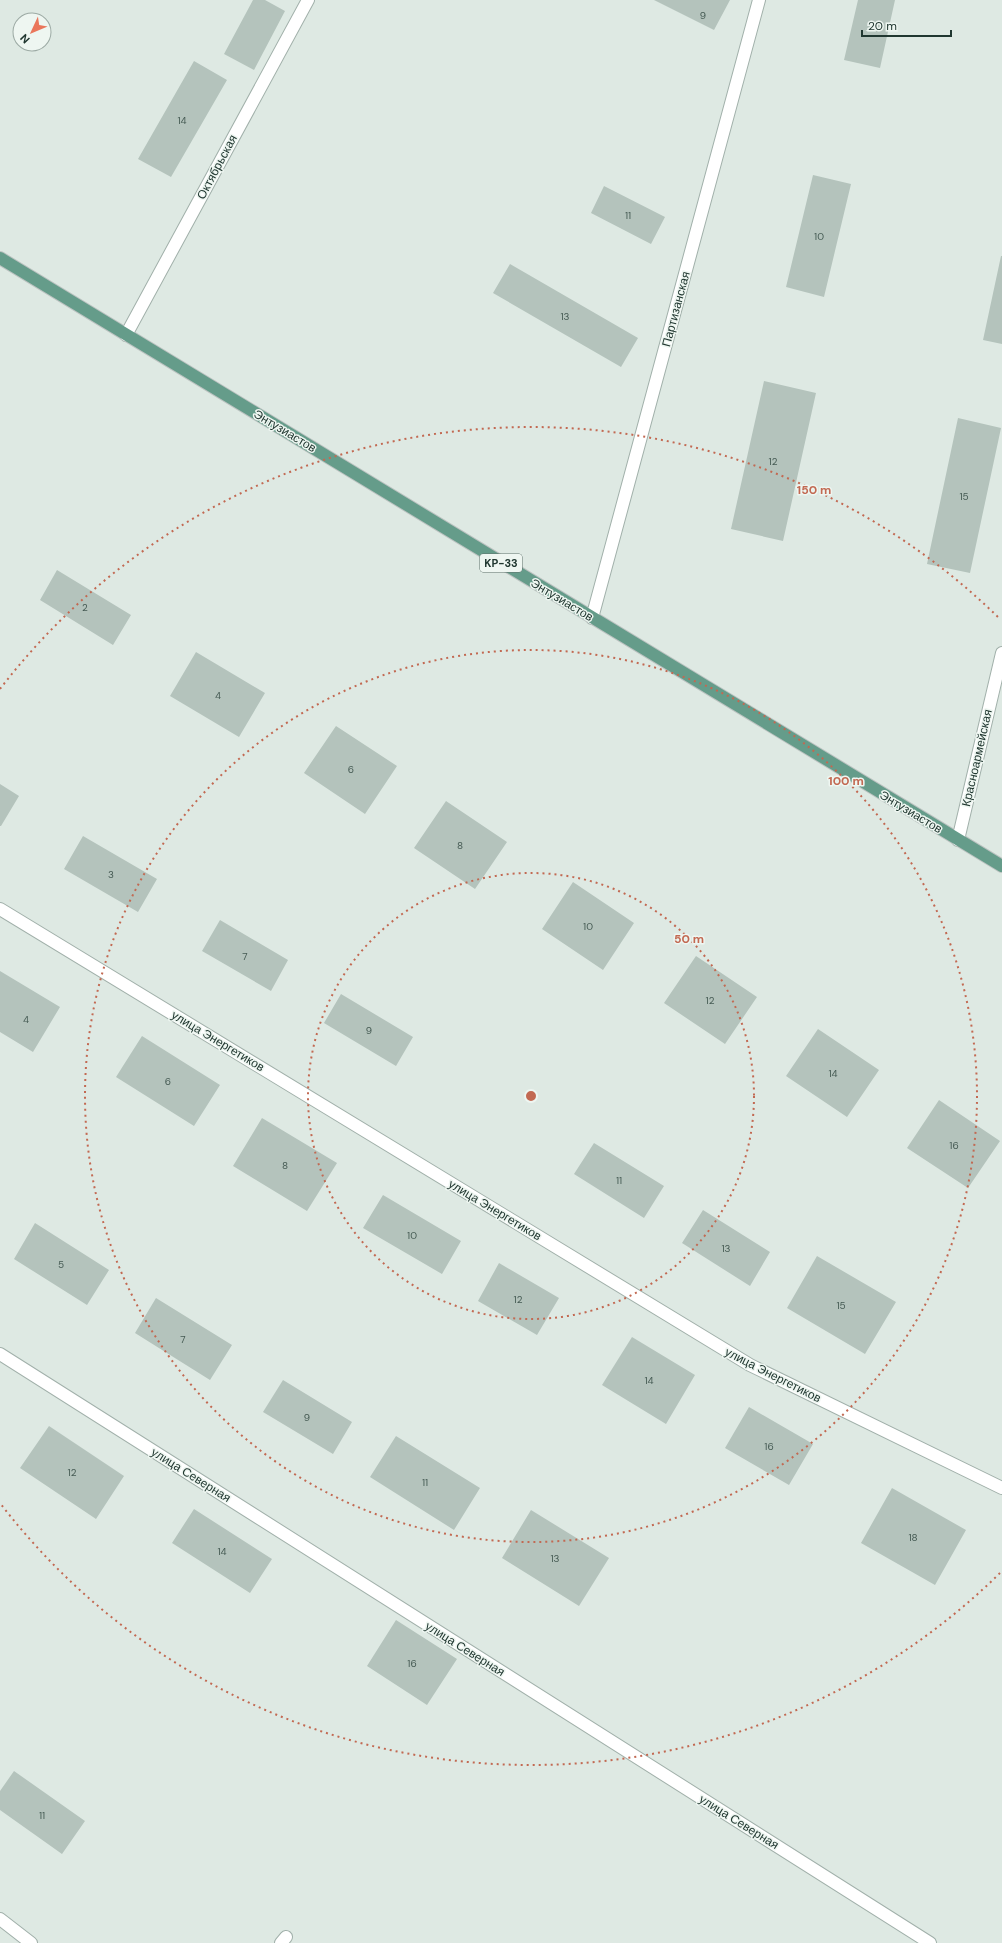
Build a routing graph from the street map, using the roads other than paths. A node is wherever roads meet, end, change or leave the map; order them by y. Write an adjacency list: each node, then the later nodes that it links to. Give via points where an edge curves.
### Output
1 (308, 0): 4 (street, Октябрьская)
2 (759, 0): 5 (street, Партизанская)
3 (0, 258): 4 (main road, Энтузиастов / KP-33)
4 (126, 335): 5 (main road, Энтузиастов / KP-33)
5 (592, 618): 7 (main road, Энтузиастов / KP-33)
6 (1002, 653): 7 (street, Красноармейская)
7 (958, 840): 8 (main road, Энтузиастов / KP-33)
8 (1002, 866)
9 (0, 909): 11 (street, улица Энергетиков, via 750,1365)
10 (0, 1354): 14 (street, улица Северная)
11 (1002, 1488)
12 (0, 1919): 13 (street)
13 (31, 1943)
14 (930, 1943)

